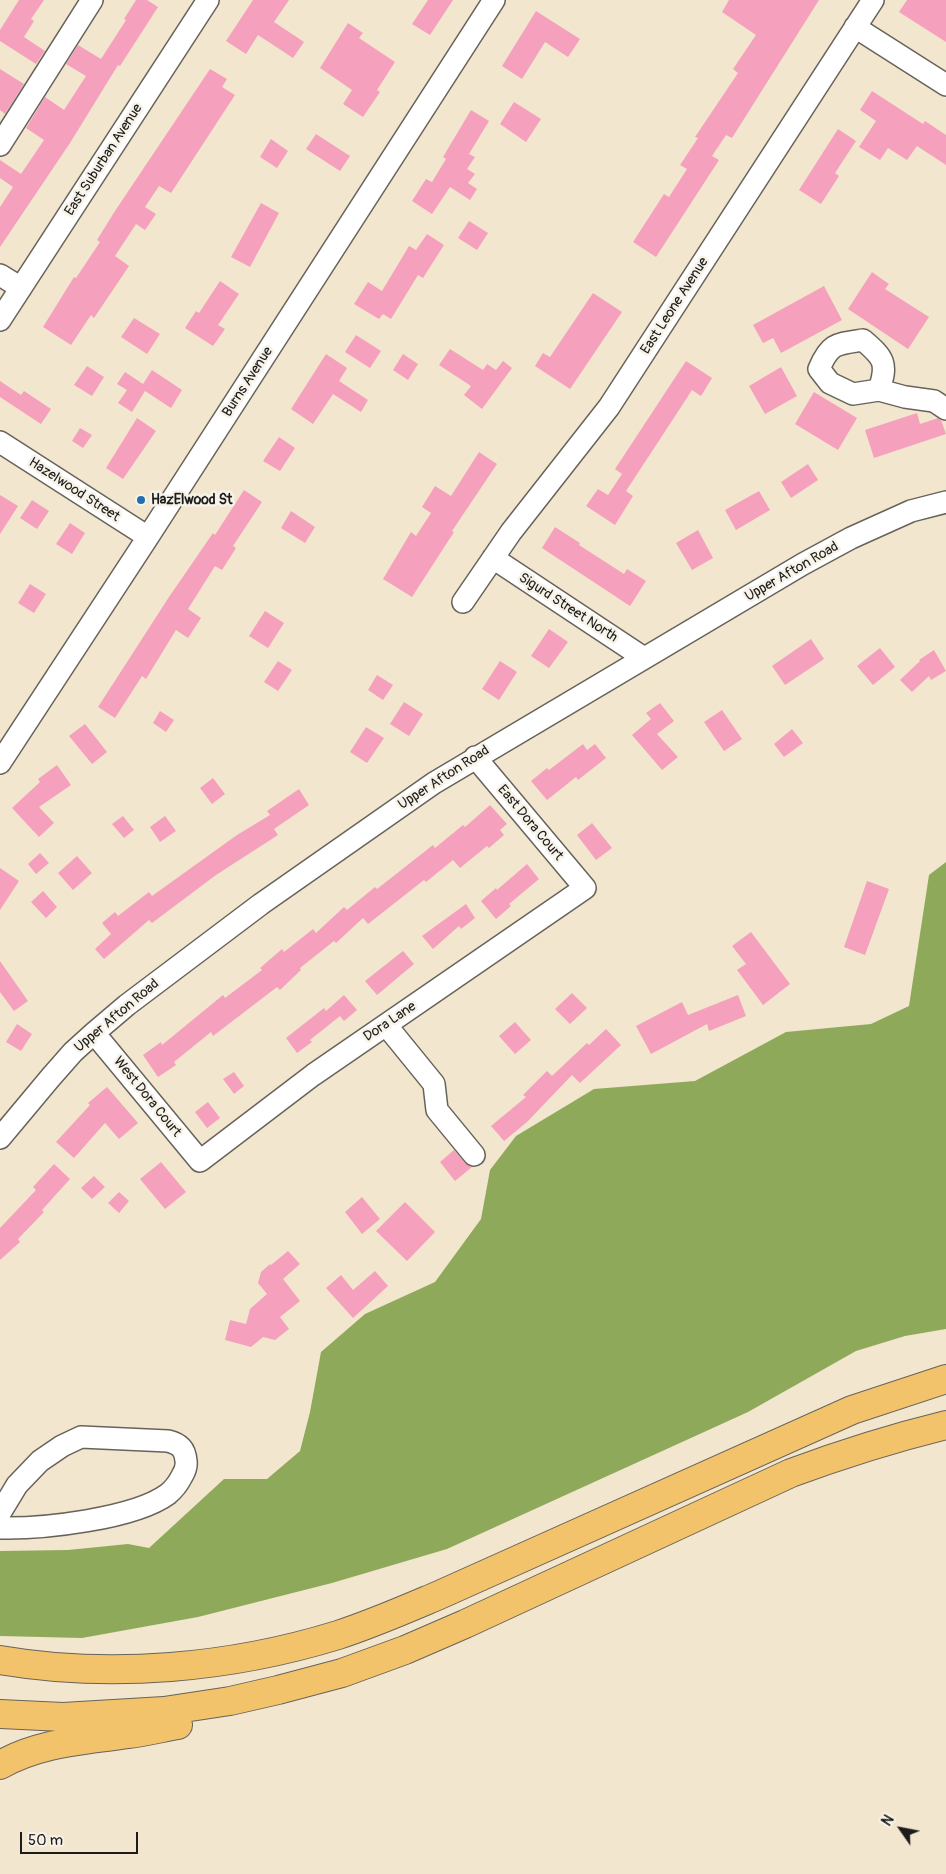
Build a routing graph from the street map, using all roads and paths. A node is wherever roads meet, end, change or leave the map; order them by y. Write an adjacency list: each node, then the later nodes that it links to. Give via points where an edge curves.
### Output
1 (92, 0): 7 (street)
2 (208, 0): 9 (street, East Suburban Avenue)
3 (494, 0): 15 (street, Burns Avenue)
4 (872, 0): 5 (street, East Leone Avenue)
5 (855, 27): 6 (street); 16 (street, East Leone Avenue, via 609,408)
6 (946, 86)
7 (0, 145)
8 (0, 275): 9 (street)
9 (21, 288): 10 (street, East Suburban Avenue)
10 (0, 320)
11 (879, 390): 12 (street, via 934,401)
12 (946, 409)
13 (0, 442): 15 (street, Hazelwood Street)
14 (946, 502): 18 (street, Upper Afton Road, via 911,511 851,538)
15 (148, 537): 20 (street, Burns Avenue)
16 (493, 558): 17 (street, East Leone Avenue); 18 (street, Sigurd Street North)
17 (463, 602)
18 (644, 658): 19 (street, Upper Afton Road)
19 (475, 757): 21 (street, East Dora Court); 23 (street, Upper Afton Road, via 262,904)
20 (0, 763)
21 (585, 888): 22 (street, Dora Lane)
22 (386, 1025): 25 (street, via 434,1084 437,1110); 26 (street, Dora Lane, via 313,1075)
23 (94, 1032): 24 (street, Upper Afton Road); 26 (street, West Dora Court)
24 (0, 1138)
25 (474, 1155)
26 (200, 1161)
27 (946, 1379): 31 (highway, via 852,1410 392,1616 337,1635 272,1651 180,1666 71,1668)
28 (946, 1425): 32 (highway, via 844,1453 791,1473 405,1650)
29 (0, 1513): 30 (street, via 17,1484 40,1461 62,1446 82,1438 168,1441 178,1443 185,1452 187,1467 180,1480 169,1493 148,1505 92,1520)
30 (0, 1528)
31 (0, 1660)
32 (278, 1690): 33 (highway, via 230,1701 114,1715); 34 (highway, via 185,1723 72,1740)
33 (0, 1714)
34 (0, 1765)

